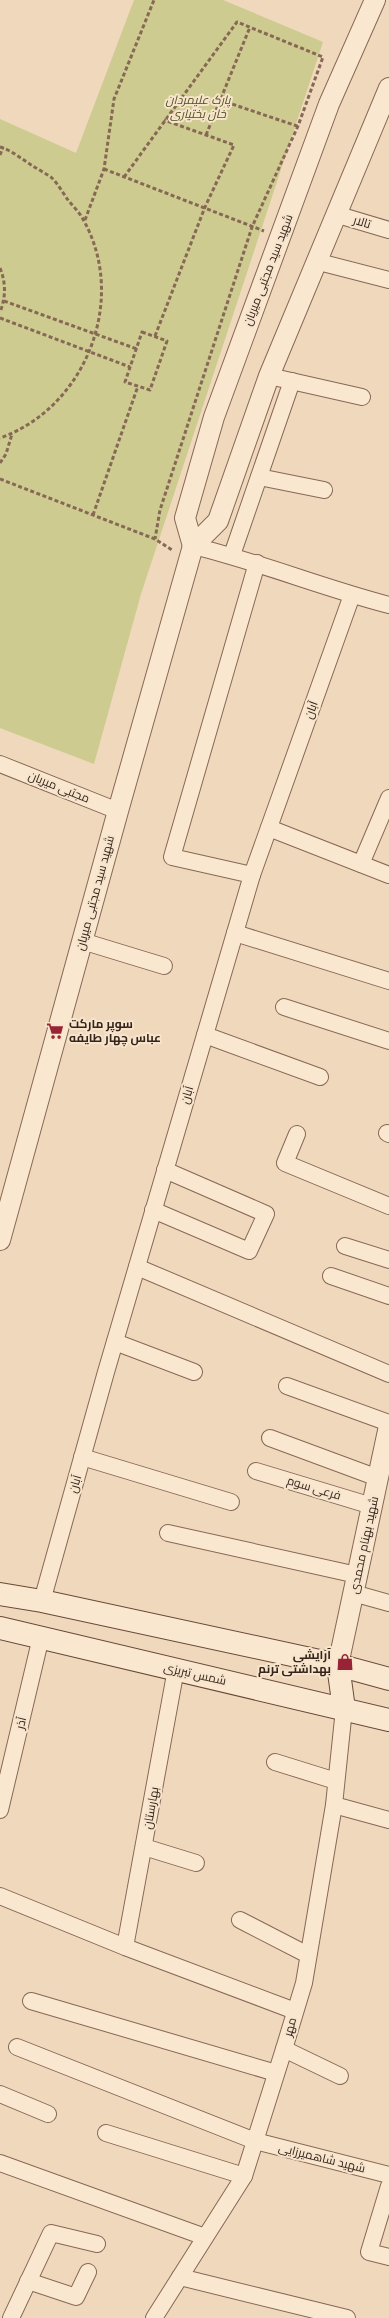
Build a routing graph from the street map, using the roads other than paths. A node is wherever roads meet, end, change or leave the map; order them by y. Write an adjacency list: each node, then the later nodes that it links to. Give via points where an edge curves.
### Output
1 (375, 0): 12 (street, شهید سید مجتبی میریان, via 329,104 214,417 185,518)
2 (389, 88): 3 (street, شهید سید مجتبی میریان)
3 (335, 214): 4 (street, تالار); 5 (street, شهید سید مجتبی میریان)
4 (389, 230)
5 (315, 261): 6 (street); 7 (street, شهید سید مجتبی میریان)
6 (389, 280)
7 (269, 376): 8 (street); 12 (street, شهید سید مجتبی میریان, via 218,521)
8 (292, 381): 9 (street); 10 (street)
9 (362, 397)
10 (259, 477): 11 (street); 13 (street)
11 (324, 490)
12 (193, 546): 13 (street); 19 (street, شهید سید مجتبی میریان)
13 (232, 555): 14 (street)
14 (257, 563): 15 (street); 22 (street, via 172,857)
15 (352, 596): 16 (street); 20 (street, آبان)
16 (389, 605)
17 (0, 764): 19 (street, مجتبی میریان)
18 (389, 798): 21 (street)
19 (118, 811): 25 (street, شهید سید مجتبی میریان)
20 (269, 828): 21 (street); 22 (street, آبان)
21 (361, 864): 23 (street)
22 (252, 874): 24 (street, آبان)
23 (389, 875)
24 (235, 933): 27 (street); 29 (street, آبان)
25 (82, 941): 26 (street); 36 (street, شهید سید مجتبی میریان)
26 (164, 966)
27 (389, 981)
28 (284, 1007): 30 (street)
29 (205, 1034): 31 (street); 33 (street, آبان)
30 (389, 1041)
31 (320, 1077)
32 (297, 1134): 34 (street, via 285,1162)
33 (165, 1170): 35 (street, آبان); 35 (street, via 266,1214 249,1252)
34 (389, 1206)
35 (154, 1210): 39 (street, آبان)
36 (0, 1240)
37 (345, 1246): 38 (street)
38 (389, 1260)
39 (137, 1267): 42 (street, آبان); 44 (street)
40 (331, 1276): 41 (street)
41 (389, 1296)
42 (115, 1342): 43 (street); 48 (street, آبان)
43 (194, 1372)
44 (389, 1374)
45 (287, 1386): 46 (street)
46 (389, 1424): 50 (street, شهید بهنام محمدی)
47 (270, 1438): 50 (street)
48 (82, 1457): 51 (street); 56 (street, آبان)
49 (256, 1471): 52 (street, فرعی سوم)
50 (378, 1478): 52 (street, شهید بهنام محمدی)
51 (231, 1502)
52 (372, 1506): 54 (street, شهید بهنام محمدی)
53 (168, 1533): 54 (street)
54 (355, 1584): 57 (street); 60 (street, شهید بهنام محمدی)
55 (0, 1594): 56 (main road)
56 (42, 1601): 60 (main road)
57 (389, 1603)
58 (0, 1628): 59 (main road, شمس تبریزی)
59 (41, 1637): 61 (main road, شمس تبریزی); 68 (street, آذر)
60 (338, 1665): 62 (main road); 63 (main road)
61 (176, 1669): 63 (main road, شمس تبریزی); 70 (street, بهارستان)
62 (389, 1679)
63 (344, 1709): 64 (main road, شمس تبریزی); 66 (street, مهر)
64 (389, 1720)
65 (275, 1762): 66 (street)
66 (336, 1781): 67 (street, مهر)
67 (334, 1805): 69 (street); 75 (street, مهر)
68 (0, 1810)
69 (389, 1820)
70 (144, 1847): 71 (street); 74 (street, بهارستان)
71 (196, 1864)
72 (0, 1896): 74 (street)
73 (240, 1920): 75 (street)
74 (125, 1947): 77 (street)
75 (308, 1955): 77 (street, مهر)
76 (31, 2001): 80 (street)
77 (295, 2011): 79 (street, مهر)
78 (17, 2047): 85 (street, شهید شاهمیرزایی)
79 (284, 2049): 80 (street, مهر); 81 (street)
80 (276, 2073): 85 (street, مهر)
81 (340, 2076)
82 (0, 2094): 83 (street)
83 (48, 2114)
84 (106, 2133): 88 (street)
85 (255, 2141): 87 (street, شهید شاهمیرزایی); 88 (street, مهر)
86 (0, 2163): 90 (street)
87 (389, 2174)
88 (244, 2176): 90 (street, مهر)
89 (389, 2186): 92 (street, via 369,2252)
90 (205, 2238): 94 (street, مهر)
91 (97, 2244): 95 (street, via 51,2233)
92 (389, 2257)
93 (88, 2272): 95 (street, via 76,2297)
94 (180, 2277): 97 (street, مهر); 98 (street)
95 (28, 2281): 96 (street)
96 (11, 2318)
97 (154, 2318)
98 (347, 2318)

